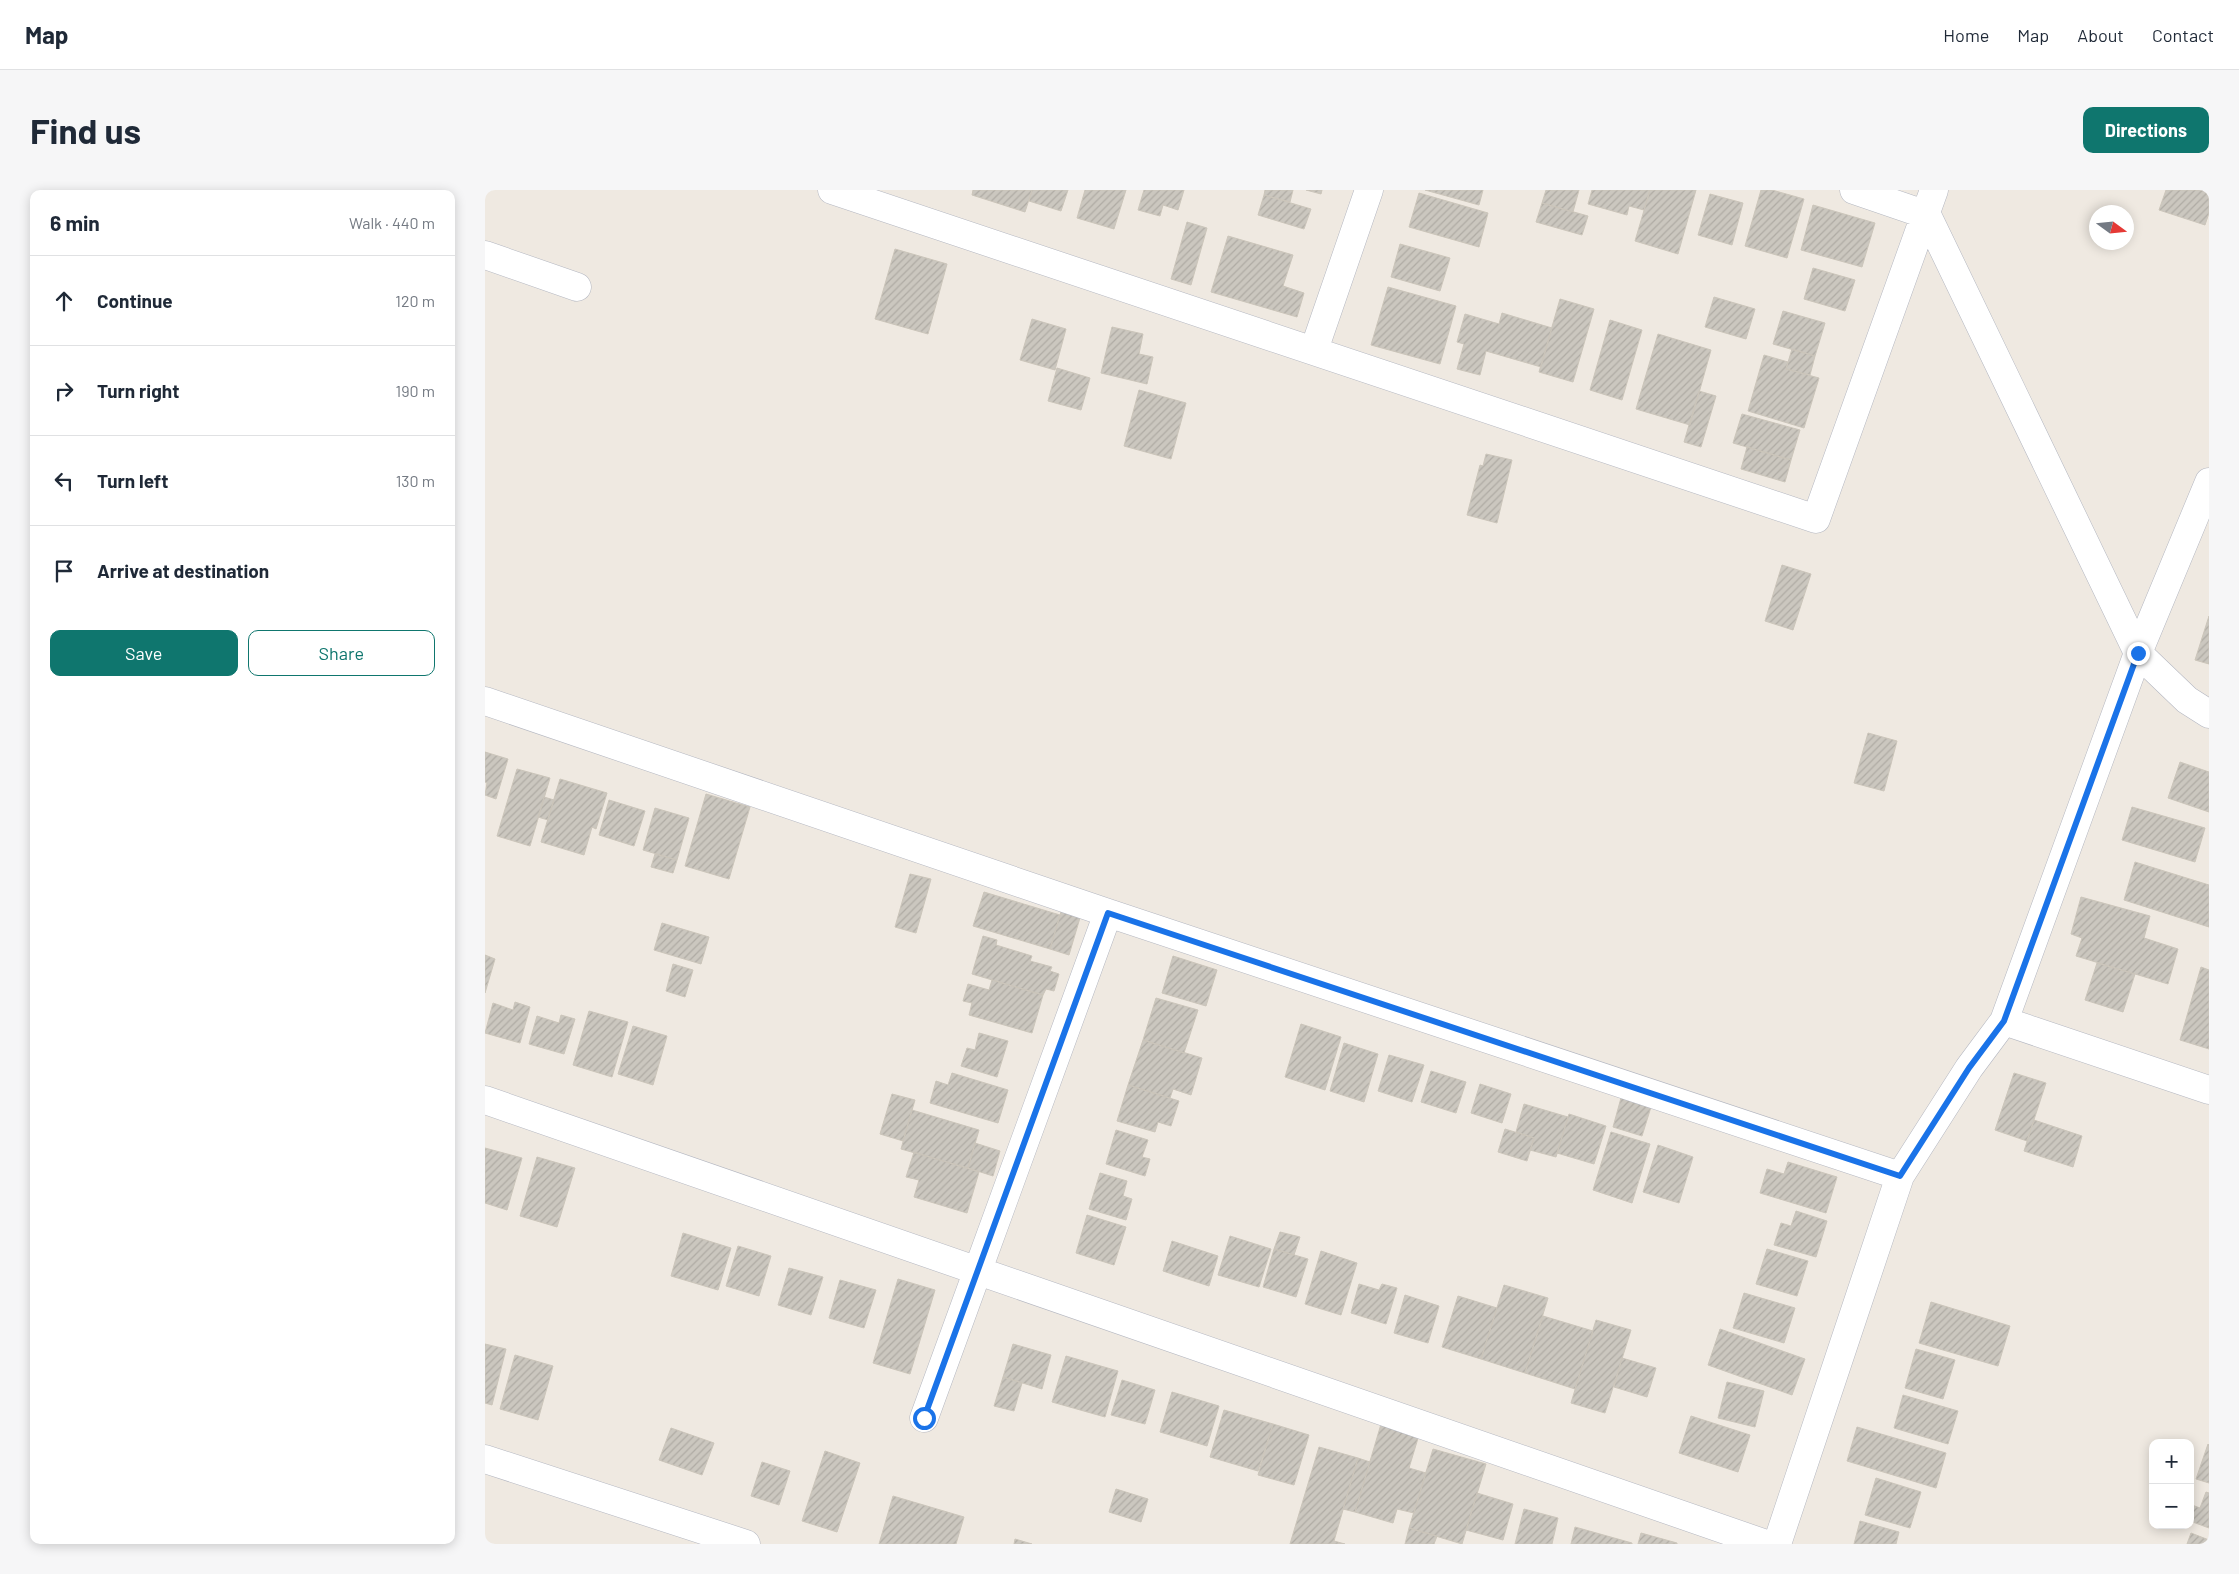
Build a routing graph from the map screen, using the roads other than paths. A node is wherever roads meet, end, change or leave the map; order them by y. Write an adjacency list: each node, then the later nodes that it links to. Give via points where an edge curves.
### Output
1 (832, 190): 7 (street)
2 (1369, 190): 7 (street)
3 (1853, 190): 4 (street)
4 (1931, 202): 7 (street, via 1816,519); 9 (street)
5 (485, 255): 6 (street)
6 (577, 287)
7 (1314, 350)
8 (2209, 482): 9 (street)
9 (2138, 653): 11 (street, via 2187,700); 13 (street)
10 (485, 701): 12 (street)
11 (2209, 714)
12 (1108, 913): 16 (street); 17 (street)
13 (2004, 1021): 14 (street); 16 (street, via 1969,1068)
14 (2209, 1090)
15 (485, 1100): 17 (street)
16 (1900, 1176): 22 (street)
17 (978, 1270): 18 (street); 21 (street)
18 (924, 1418)
19 (485, 1459): 20 (street)
20 (746, 1544)
21 (1766, 1544)
22 (1777, 1544)

